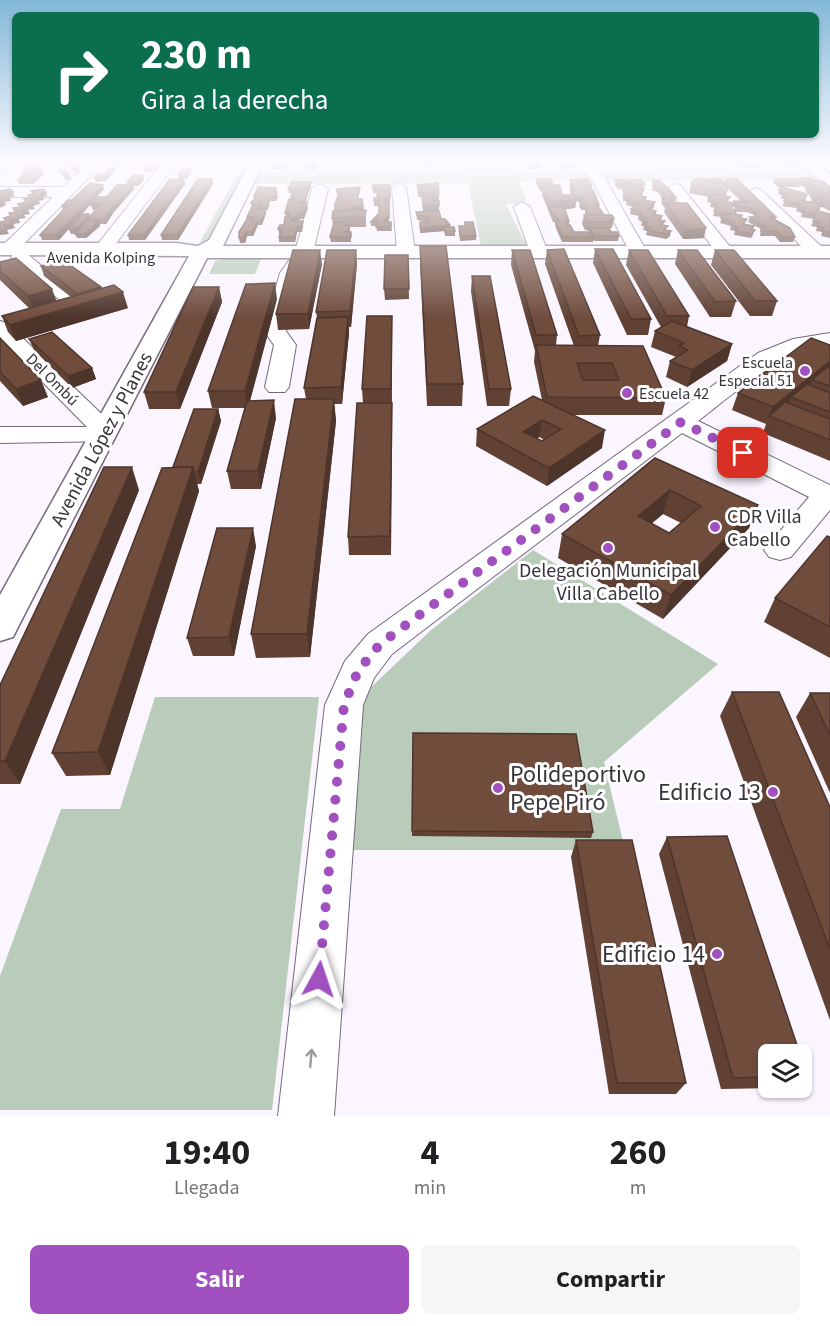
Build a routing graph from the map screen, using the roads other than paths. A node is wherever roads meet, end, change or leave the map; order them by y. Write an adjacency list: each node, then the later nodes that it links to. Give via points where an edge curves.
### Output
1 (45, 214): 18 (street)
2 (130, 214): 11 (street)
3 (231, 214): 10 (main road, Avenida López y Planes, via 216,243)
4 (314, 214): 12 (street)
5 (402, 214): 13 (street)
6 (525, 214): 14 (street)
7 (618, 214): 15 (street)
8 (695, 214): 16 (street)
9 (780, 214): 17 (street)
10 (200, 243): 11 (main road, Avenida Kolping, via 176,249); 12 (main road, Avenida Kolping); 18 (main road, Avenida Kolping, via 173,256); 24 (main road, Avenida López y Planes)
11 (103, 249): 18 (main road, Avenida Kolping)
12 (304, 252): 13 (main road, Avenida Kolping); 22 (street, via 289,273 275,331 285,345)
13 (406, 252): 14 (main road, Avenida Kolping)
14 (539, 252): 15 (main road, Avenida Kolping)
15 (638, 252): 16 (main road, Avenida Kolping)
16 (725, 252): 17 (main road, Avenida Kolping)
17 (824, 252)
18 (7, 253): 19 (street, via 76,304)
19 (54, 311)
20 (7, 325): 24 (street, Del Ombú)
21 (830, 340): 23 (street, via 801,344 766,358)
22 (277, 387)
23 (681, 422): 26 (street, via 827,495); 28 (street, one-way to 23, via 344,705 358,671 380,644)
24 (104, 433): 25 (street); 27 (main road, Avenida López y Planes)
25 (0, 435)
26 (780, 550)
27 (0, 627)
28 (306, 1116)

